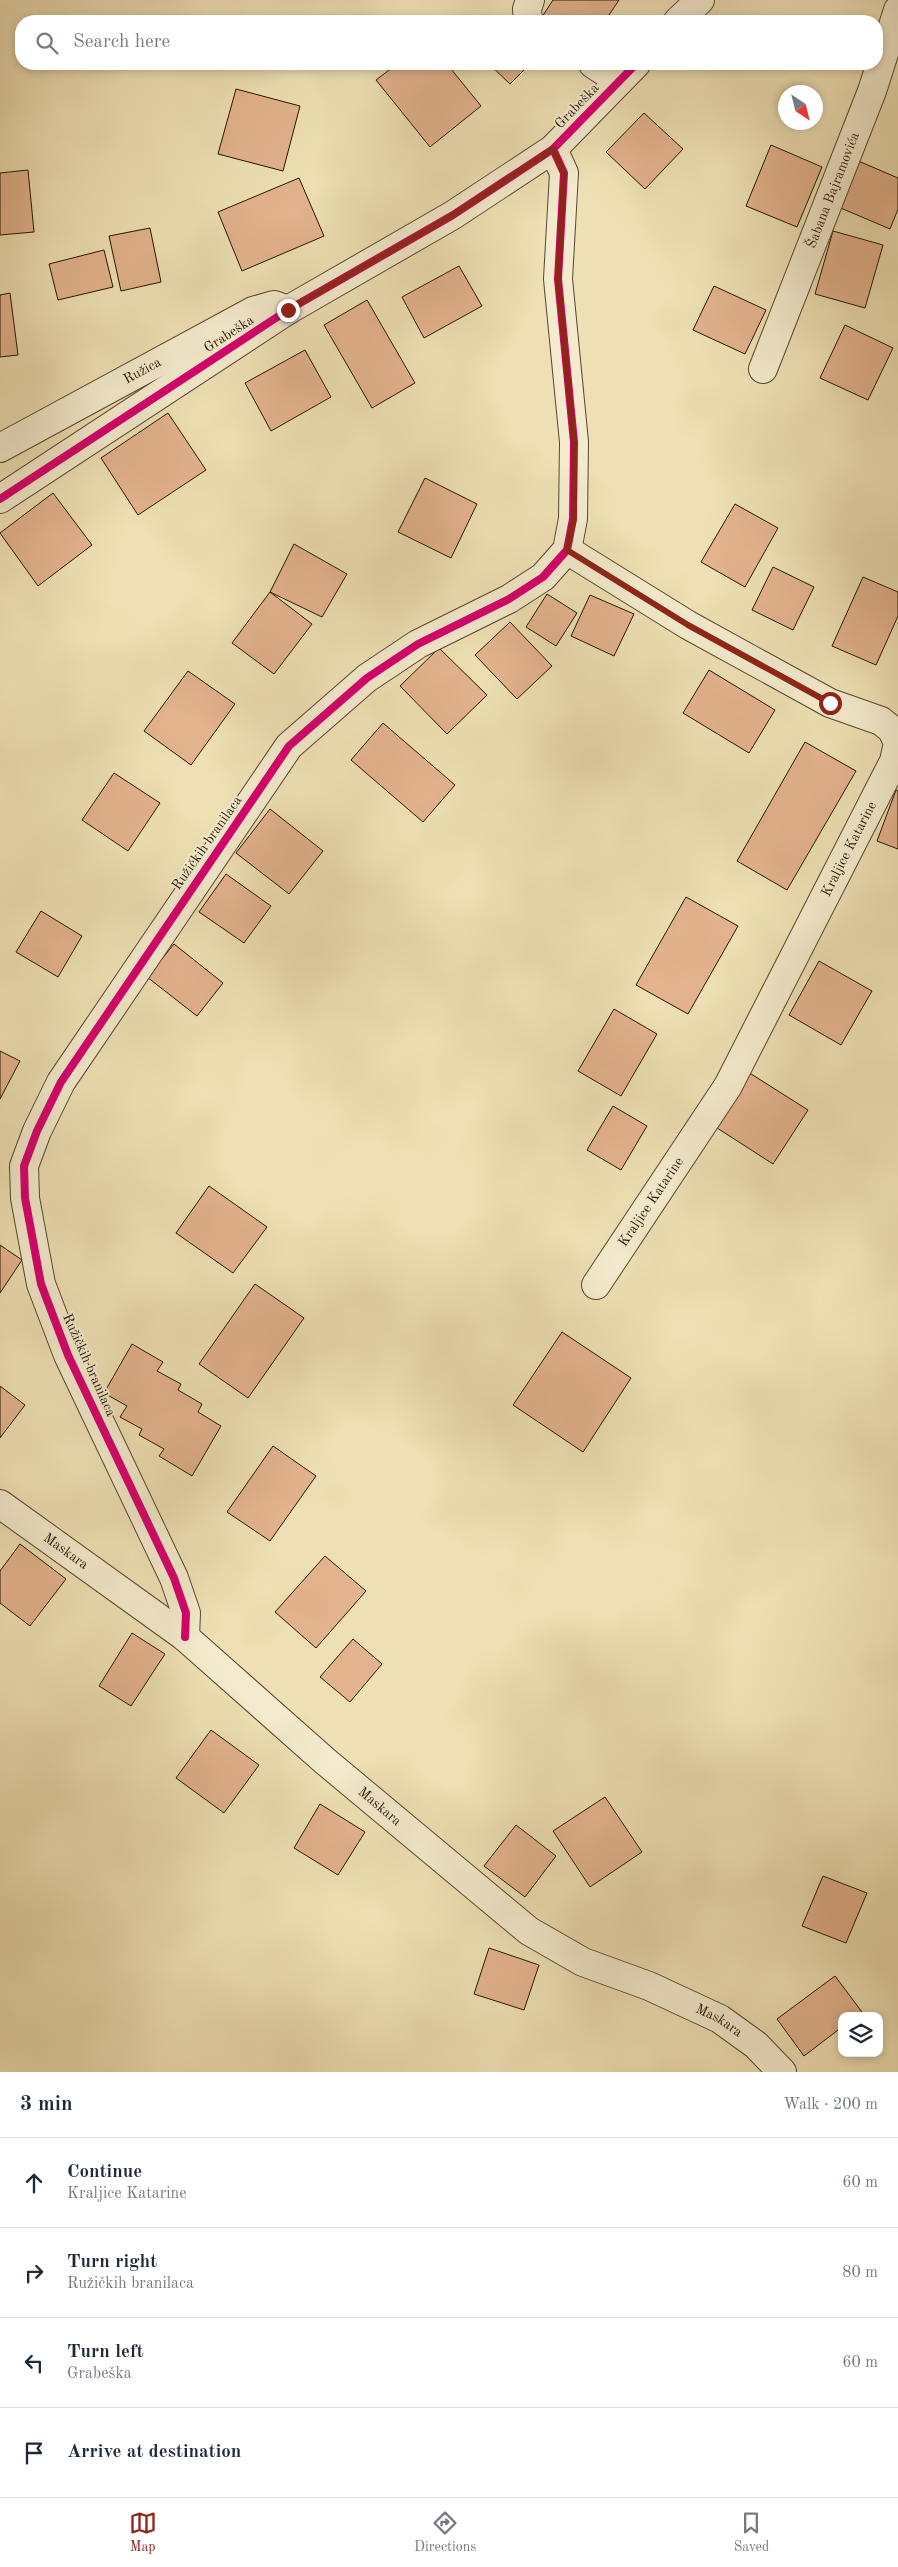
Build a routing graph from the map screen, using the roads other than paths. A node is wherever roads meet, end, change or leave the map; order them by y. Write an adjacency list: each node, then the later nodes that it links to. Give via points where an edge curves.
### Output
1 (530, 0): 4 (street)
2 (700, 0): 5 (street)
3 (898, 10): 6 (street, Šabana Bajramovića)
4 (528, 15)
5 (684, 15)
6 (883, 57)
7 (879, 70): 11 (street, Šabana Bajramovića)
8 (627, 72): 9 (street, Grabeška)
9 (553, 149): 10 (street, Grabeška, via 453,215); 14 (street, Ružičkih branilaca, via 564,174 558,279 574,442 574,518)
10 (288, 310): 12 (street, Ružica, via 274,305 253,311); 13 (street, Grabeška)
11 (763, 368)
12 (0, 448)
13 (0, 498)
14 (567, 550): 15 (street, Kraljice Katarine, via 696,630 830,703 881,722 892,730 898,744 894,761 728,1086); 17 (street, Ružičkih branilaca, via 543,577 508,599 418,644 367,678 289,746 61,1082 24,1166 25,1198 41,1284 68,1355 174,1578 186,1613)
15 (596, 1285)
16 (0, 1504): 17 (street, Maskara)
17 (185, 1636): 18 (street, Maskara, via 332,1768 529,1931 583,1962 649,1986 720,2019 756,2045)
18 (782, 2072)

